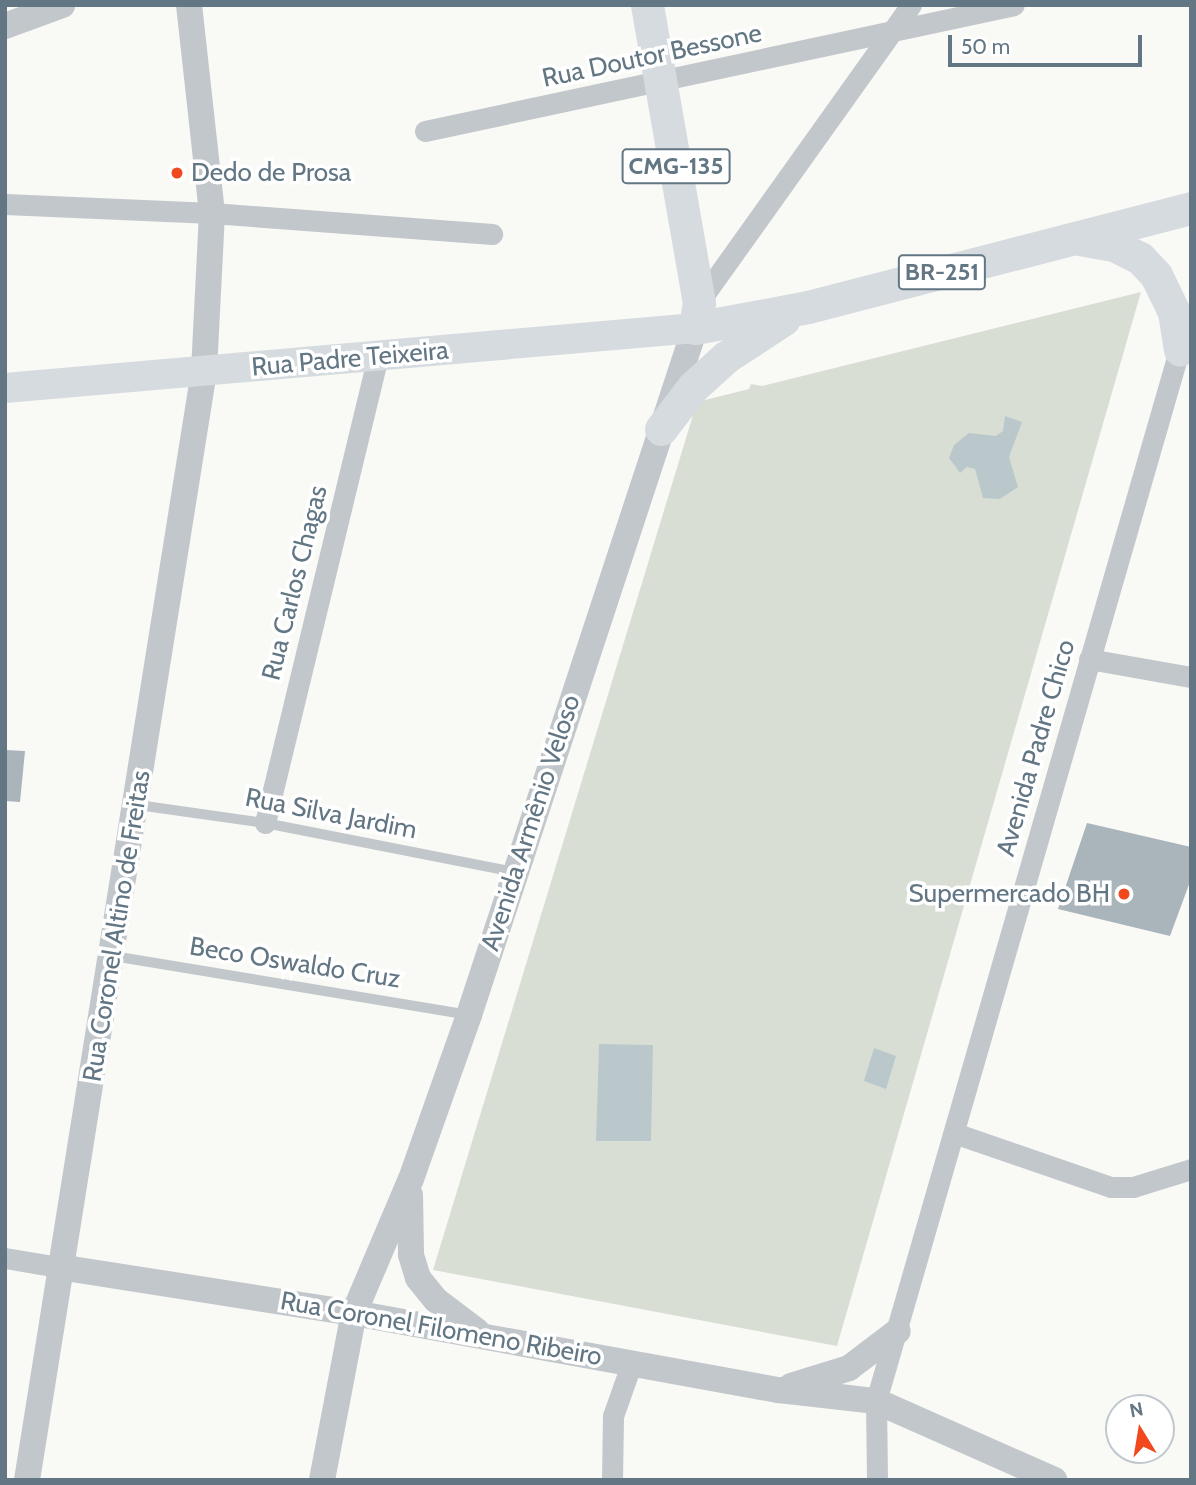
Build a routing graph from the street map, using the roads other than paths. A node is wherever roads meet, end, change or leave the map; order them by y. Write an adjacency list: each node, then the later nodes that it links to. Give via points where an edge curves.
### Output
1 (62, 5): 6 (street)
2 (190, 5): 12 (street, Rua Coronel Altino de Freitas)
3 (647, 5): 8 (main road, CMG-135)
4 (911, 5): 7 (street)
5 (1014, 5): 7 (street, Rua Doutor Bessone)
6 (5, 26)
7 (891, 34): 8 (street, Rua Doutor Bessone); 17 (street)
8 (663, 83): 9 (street, Rua Doutor Bessone); 17 (main road, CMG-135)
9 (425, 131)
10 (5, 204): 12 (street)
11 (1191, 208): 14 (main road, BR-251)
12 (212, 213): 13 (street); 20 (street, Rua Coronel Altino de Freitas)
13 (492, 234)
14 (1077, 238): 15 (main road, BR-251); 18 (main road, via 1114,245 1140,258 1156,275 1174,312)
15 (808, 307): 17 (main road, BR-251); 22 (main road, via 764,329 726,357 693,387)
16 (1191, 312): 18 (street, Avenida Padre Chico)
17 (697, 315): 19 (main road, Rua Padre Teixeira); 22 (street, Avenida Armênio Veloso)
18 (1180, 350): 23 (street, Avenida Padre Chico)
19 (378, 356): 20 (main road, Rua Padre Teixeira); 26 (street, Rua Carlos Chagas)
20 (205, 371): 21 (main road, Rua Padre Teixeira); 25 (street, Rua Coronel Altino de Freitas)
21 (5, 388)
22 (661, 429): 27 (street, Avenida Armênio Veloso)
23 (1089, 659): 24 (street); 30 (street, Avenida Padre Chico)
24 (1191, 677)
25 (138, 805): 26 (lane, Rua Silva Jardim); 28 (street, Rua Coronel Altino de Freitas)
26 (265, 823): 27 (lane, Rua Silva Jardim)
27 (514, 872): 29 (street, Avenida Armênio Veloso)
28 (113, 956): 29 (lane, Beco Oswaldo Cruz); 34 (street, Rua Coronel Altino de Freitas)
29 (469, 1015): 32 (street, Avenida Armênio Veloso)
30 (957, 1134): 31 (street, via 1111,1187 1133,1187); 36 (street, Avenida Padre Chico)
31 (1191, 1169)
32 (411, 1179): 35 (street, Avenida Armênio Veloso); 37 (street, via 408,1225 418,1278 436,1300)
33 (5, 1258): 34 (street, Rua Coronel Filomeno Ribeiro)
34 (60, 1267): 35 (street, Rua Coronel Filomeno Ribeiro); 41 (street, Rua Coronel Altino de Freitas)
35 (354, 1312): 37 (street, Rua Coronel Filomeno Ribeiro); 42 (street, Avenida Armênio Veloso)
36 (898, 1331): 39 (street, via 849,1368); 40 (street, Avenida Padre Chico)
37 (482, 1335): 38 (street, Rua Coronel Filomeno Ribeiro)
38 (632, 1362): 39 (street, Rua Coronel Filomeno Ribeiro); 43 (street, via 613,1416)
39 (779, 1390): 40 (street, Rua Coronel Filomeno Ribeiro)
40 (876, 1401): 44 (street, Avenida Padre Chico); 45 (street, Rua Coronel Filomeno Ribeiro)
41 (27, 1480)
42 (322, 1480)
43 (612, 1480)
44 (877, 1480)
45 (1054, 1480)

